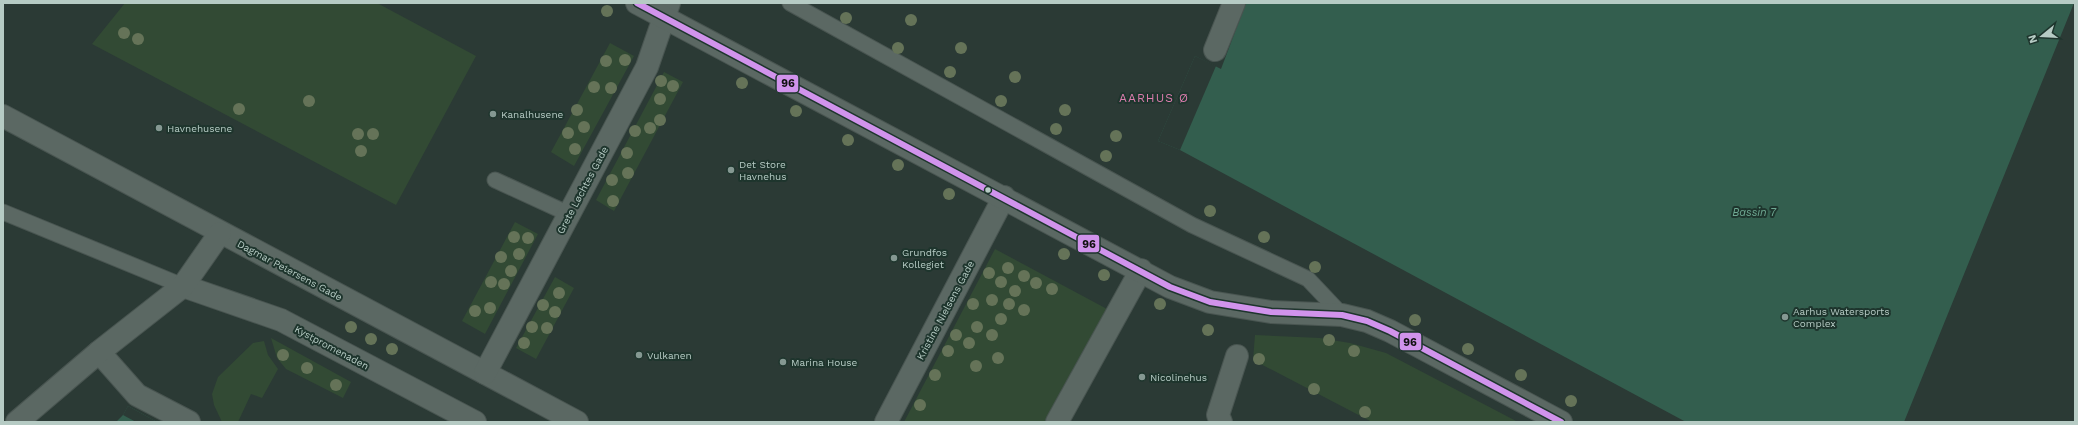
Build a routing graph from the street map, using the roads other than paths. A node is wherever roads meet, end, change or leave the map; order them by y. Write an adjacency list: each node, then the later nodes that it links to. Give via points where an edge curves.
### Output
1 (637, 3): 4 (street)
2 (790, 3): 14 (lane, via 1192,225 1308,279)
3 (1234, 3): 5 (street)
4 (666, 10): 8 (street); 10 (street, Grete Løchtes Gade, via 647,67)
5 (1215, 50)
6 (3, 116): 11 (street, Dagmar Petersens Gade)
7 (495, 180): 10 (lane)
8 (1004, 198): 12 (street); 22 (street, Kristine Nielsens Gade)
9 (3, 212): 13 (lane)
10 (569, 214): 17 (street, Grete Løchtes Gade)
11 (220, 233): 13 (street); 17 (street, Dagmar Petersens Gade)
12 (1141, 270): 14 (street, via 1170,287 1210,302 1271,312); 23 (street)
13 (182, 286): 15 (street); 20 (street, Kystpromenaden, via 281,320)
14 (1342, 315): 25 (street, via 1367,321 1390,331)
15 (99, 352): 18 (street); 19 (street, via 137,395)
16 (1237, 356): 24 (street, via 1218,415)
17 (485, 373): 21 (street, Dagmar Petersens Gade)
18 (16, 422)
19 (189, 422)
20 (475, 422)
21 (577, 422)
22 (886, 422)
23 (1057, 422)
24 (1221, 422)
25 (1561, 422)

